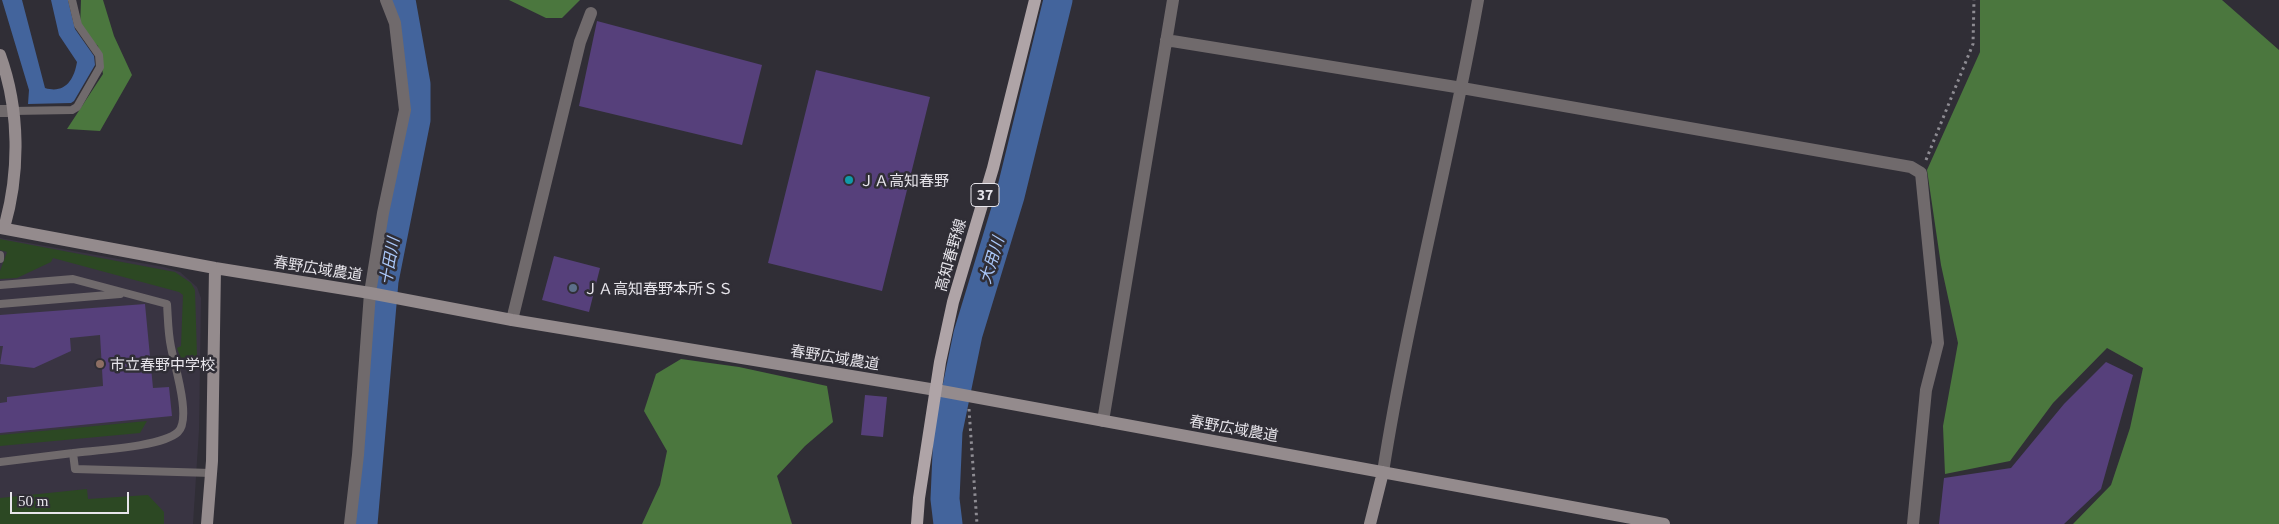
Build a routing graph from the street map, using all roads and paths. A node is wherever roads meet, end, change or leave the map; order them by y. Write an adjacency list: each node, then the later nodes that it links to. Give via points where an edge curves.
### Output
1 (72, 0): 11 (lane, via 78,25 98,55 100,67 77,107 72,110)
2 (386, 0): 17 (street, via 395,23 405,110 384,213)
3 (1035, 0): 20 (main road, 高知春野線 / 37, via 992,168 953,302)
4 (1173, 0): 8 (street)
5 (1478, 0): 10 (street)
6 (1974, 0): 12 (path, via 1972,44)
7 (591, 13): 19 (street, via 580,42)
8 (1166, 40): 10 (street); 22 (street)
9 (0, 55): 11 (street, via 10,86)
10 (1462, 88): 12 (street, via 1911,167); 25 (street)
11 (6, 111): 13 (street, via 14,182)
12 (1921, 173): 33 (street, via 1938,343 1926,390)
13 (2, 228): 14 (street, 春野広域農道)
14 (215, 268): 17 (street, 春野広域農道); 26 (street)
15 (0, 285): 16 (lane, via 73,279)
16 (128, 294): 18 (lane); 23 (lane, via 167,304 184,422 180,431 157,442)
17 (373, 294): 19 (street, 春野広域農道); 28 (street)
18 (0, 304)
19 (512, 320): 20 (street, 春野広域農道)
20 (936, 390): 21 (street, 春野広域農道); 29 (main road, 高知春野線 / 37)
21 (969, 396): 22 (street, 春野広域農道); 30 (path)
22 (1103, 421): 25 (street, 春野広域農道)
23 (73, 453): 24 (lane); 26 (lane, via 75,468)
24 (0, 462)
25 (1382, 472): 31 (street); 32 (street, 春野広域農道)
26 (211, 473): 27 (street)
27 (207, 524)
28 (350, 524)
29 (917, 524)
30 (977, 524)
31 (1370, 524)
32 (1664, 524)
33 (1913, 524)

